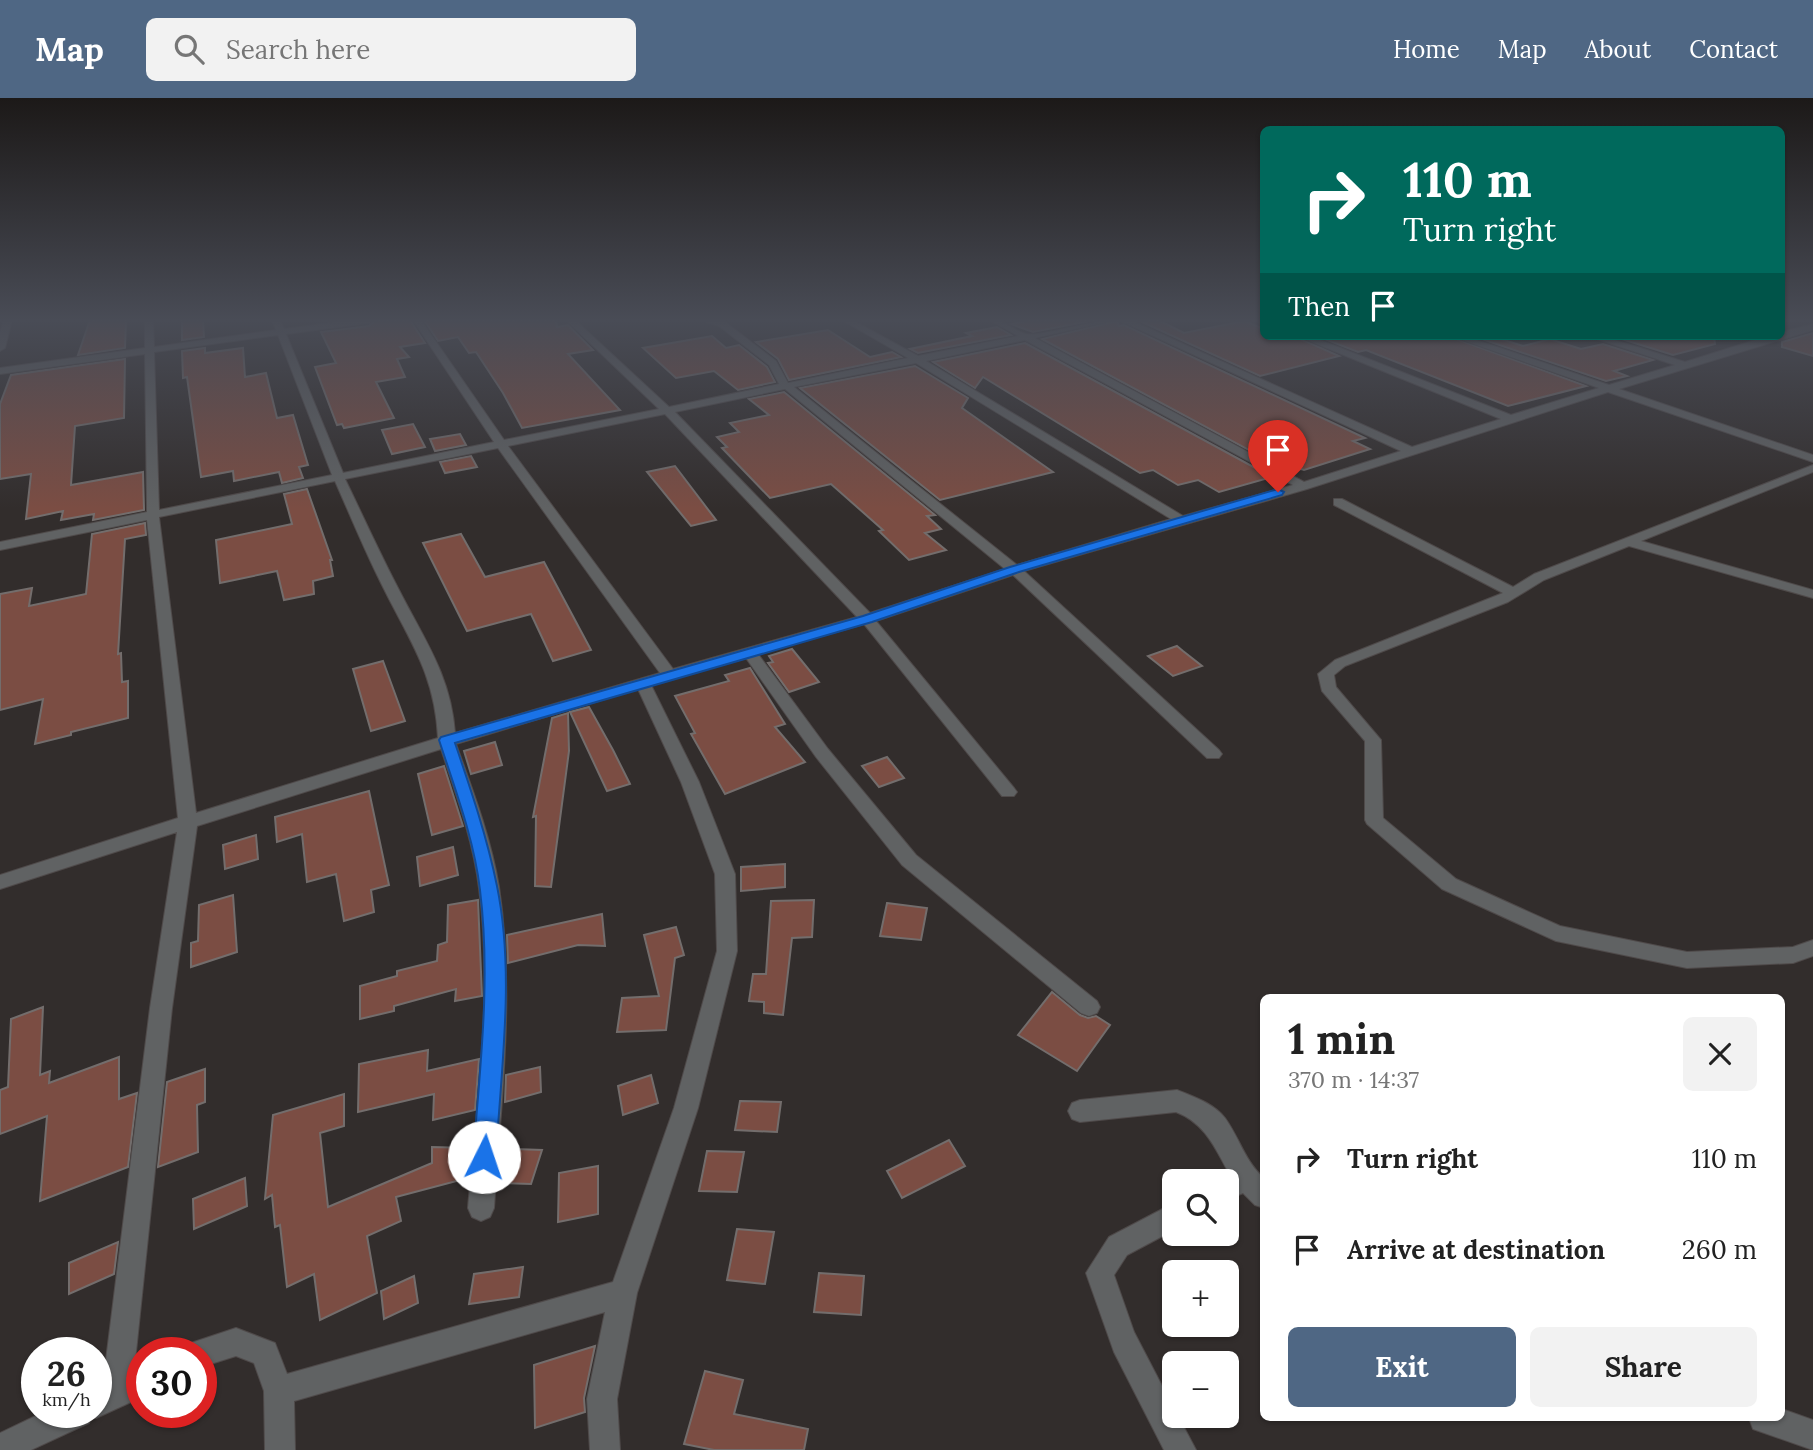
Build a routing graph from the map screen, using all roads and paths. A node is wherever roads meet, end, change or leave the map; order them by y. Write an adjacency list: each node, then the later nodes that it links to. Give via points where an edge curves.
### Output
1 (149, 383): 23 (street)
2 (301, 383): 20 (street)
3 (460, 383): 16 (street)
4 (638, 383): 14 (street)
5 (789, 383): 12 (street)
6 (956, 383): 24 (street)
7 (1114, 383): 21 (street)
8 (1262, 383): 17 (street)
9 (1421, 383): 15 (street)
10 (1591, 383): 13 (street)
11 (1621, 383): 13 (street)
12 (784, 384): 14 (street); 27 (street)
13 (1605, 388): 15 (street); 18 (street)
14 (668, 411): 16 (street); 30 (street)
15 (1511, 419): 17 (street)
16 (502, 445): 20 (street); 32 (street)
17 (1411, 451): 21 (street)
18 (1813, 459)
19 (1813, 468): 25 (street)
20 (339, 478): 23 (street); 34 (street, via 431,662 445,707)
21 (1303, 486): 24 (street)
22 (1338, 502): 28 (street)
23 (153, 516): 26 (street); 37 (street)
24 (1181, 520): 27 (street)
25 (1630, 542): 28 (street, via 1539,577); 29 (street)
26 (0, 546)
27 (1014, 570): 30 (street); 35 (street)
28 (1513, 593): 39 (street, via 1340,663 1326,674 1328,688 1373,740 1374,820 1449,884 1556,933 1687,960 1793,955)
29 (1813, 594)
30 (867, 619): 31 (street); 36 (street)
31 (749, 652): 32 (street); 40 (street, via 822,753 909,860)
32 (669, 675): 33 (street)
33 (642, 682): 34 (street); 45 (street, via 690,782 725,874 727,951 686,1108)
34 (447, 740): 37 (street); 43 (street, via 489,888 497,979)
35 (1213, 754)
36 (1008, 792)
37 (188, 822): 38 (street); 48 (street, via 161,1008)
38 (0, 882)
39 (1813, 948)
40 (1089, 1007)
41 (1080, 1111): 42 (street, via 1177,1101 1197,1109 1215,1125)
42 (1245, 1187)
43 (481, 1208)
44 (1162, 1222): 55 (street, via 1118,1246 1100,1273 1108,1305 1136,1370)
45 (623, 1293): 47 (street); 54 (street, via 602,1399)
46 (217, 1348): 47 (street, via 236,1342 265,1353)
47 (279, 1391): 53 (street)
48 (118, 1393)
49 (1773, 1421): 51 (street)
50 (44, 1428): 52 (street)
51 (1813, 1435)
52 (0, 1449)
53 (280, 1450)
54 (605, 1450)
55 (1181, 1450)

